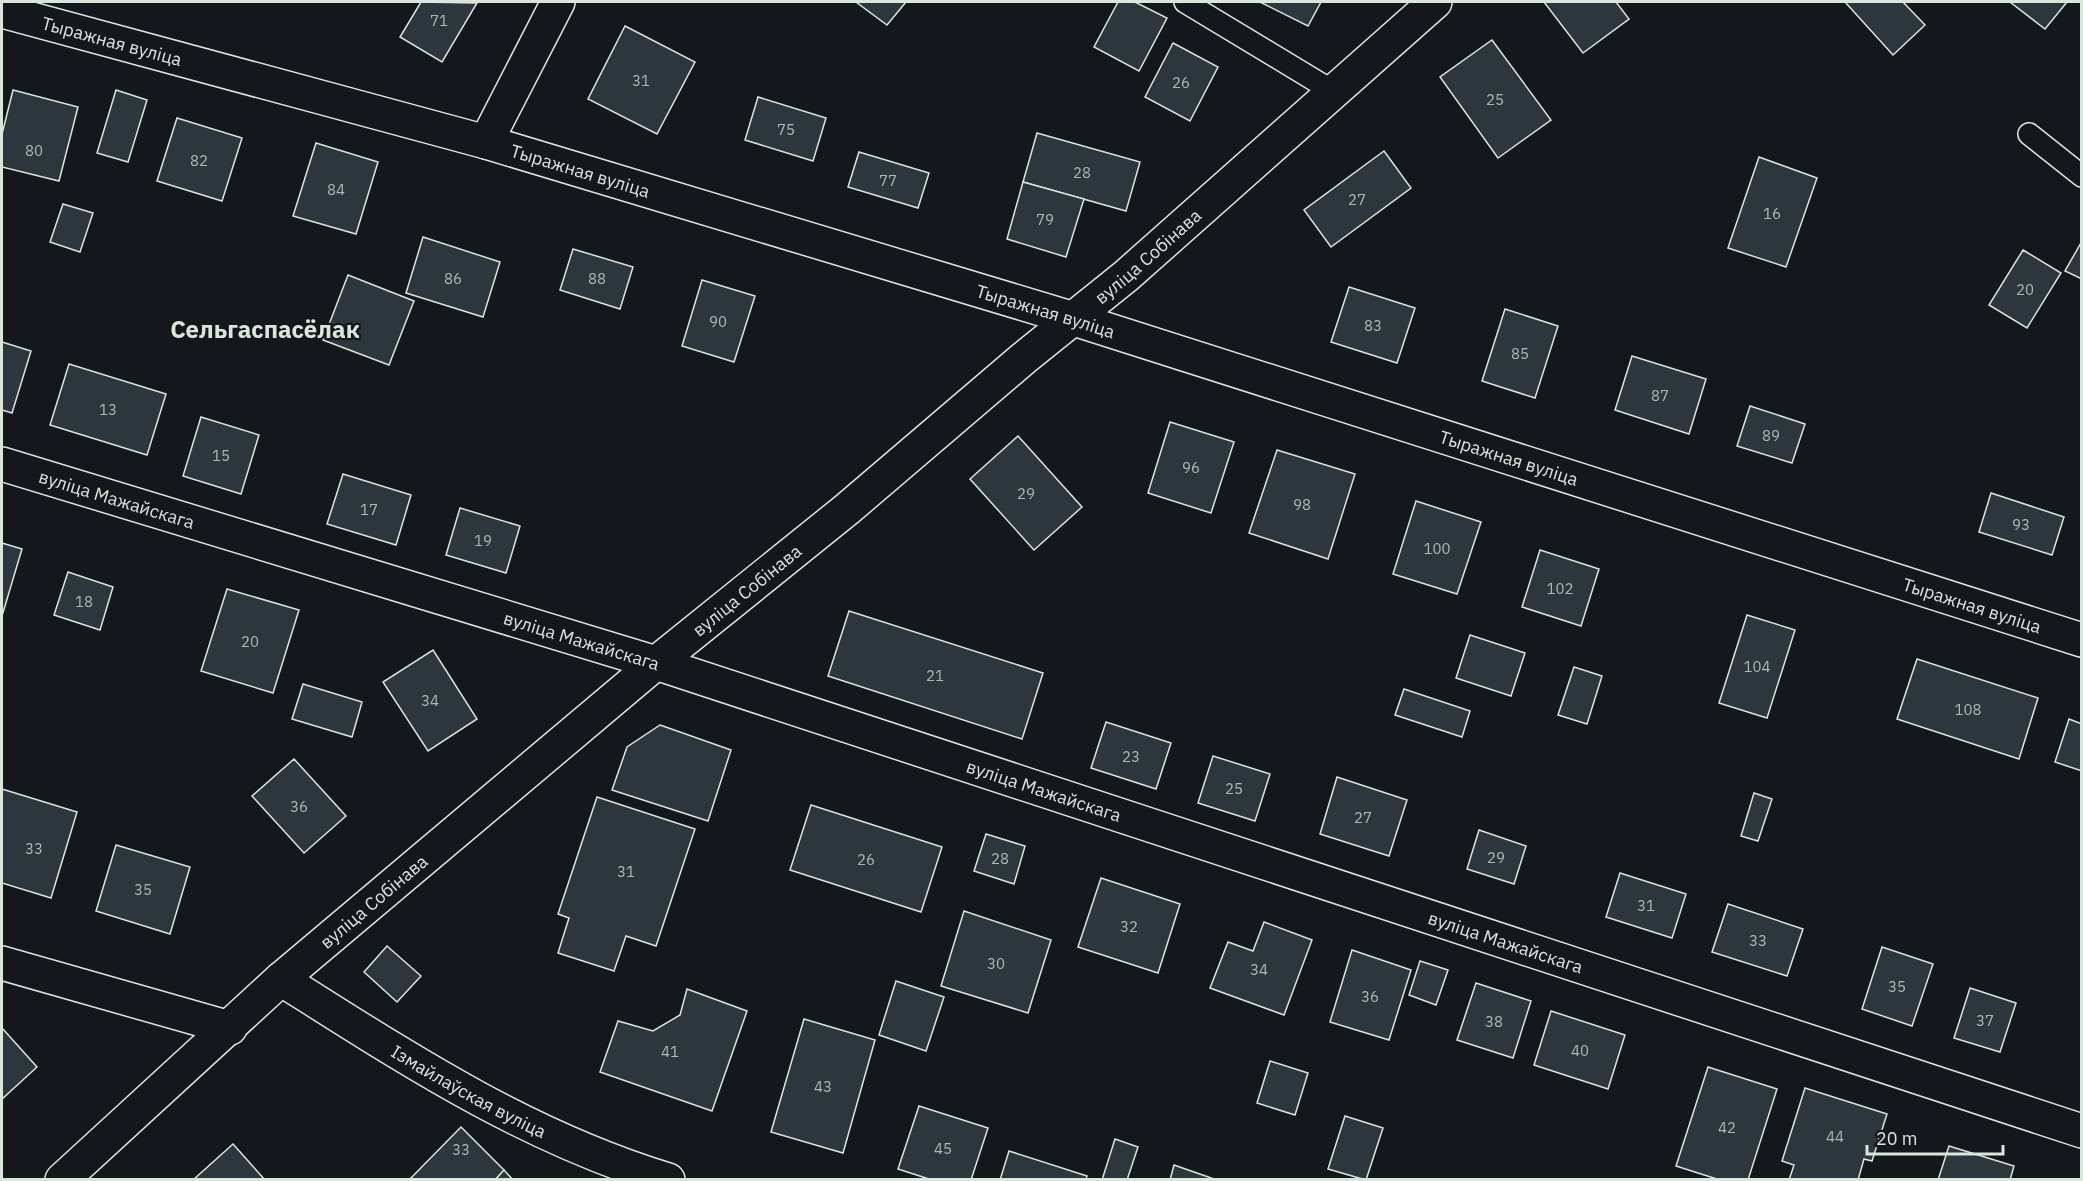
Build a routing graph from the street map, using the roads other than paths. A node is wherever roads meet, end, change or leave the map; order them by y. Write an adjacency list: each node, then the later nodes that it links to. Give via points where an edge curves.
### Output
1 (558, 2): 7 (street)
2 (1185, 2): 5 (lane)
3 (1435, 2): 5 (street, вуліца Собінава)
4 (2, 11): 7 (street, Тыражная вуліца)
5 (1334, 92): 9 (street, вуліца Собінава)
6 (2029, 134): 8 (lane)
7 (486, 142): 9 (street, Тыражная вуліца)
8 (2082, 176)
9 (1074, 319): 11 (street, Тыражная вуліца); 12 (street, вуліца Собінава)
10 (2, 464): 12 (street, вуліца Мажайскага)
11 (2082, 640)
12 (656, 663): 14 (street, вуліца Собінава); 16 (street, вуліца Мажайскага)
13 (2, 963): 15 (street)
14 (281, 979): 15 (street, вуліца Собінава); 17 (street, Ізмайлаўская вуліца, via 453,1087)
15 (230, 1028): 18 (street, вуліца Собінава)
16 (2082, 1131)
17 (624, 1173): 19 (street, Ізмайлаўская вуліца)
18 (62, 1179)
19 (668, 1179)

